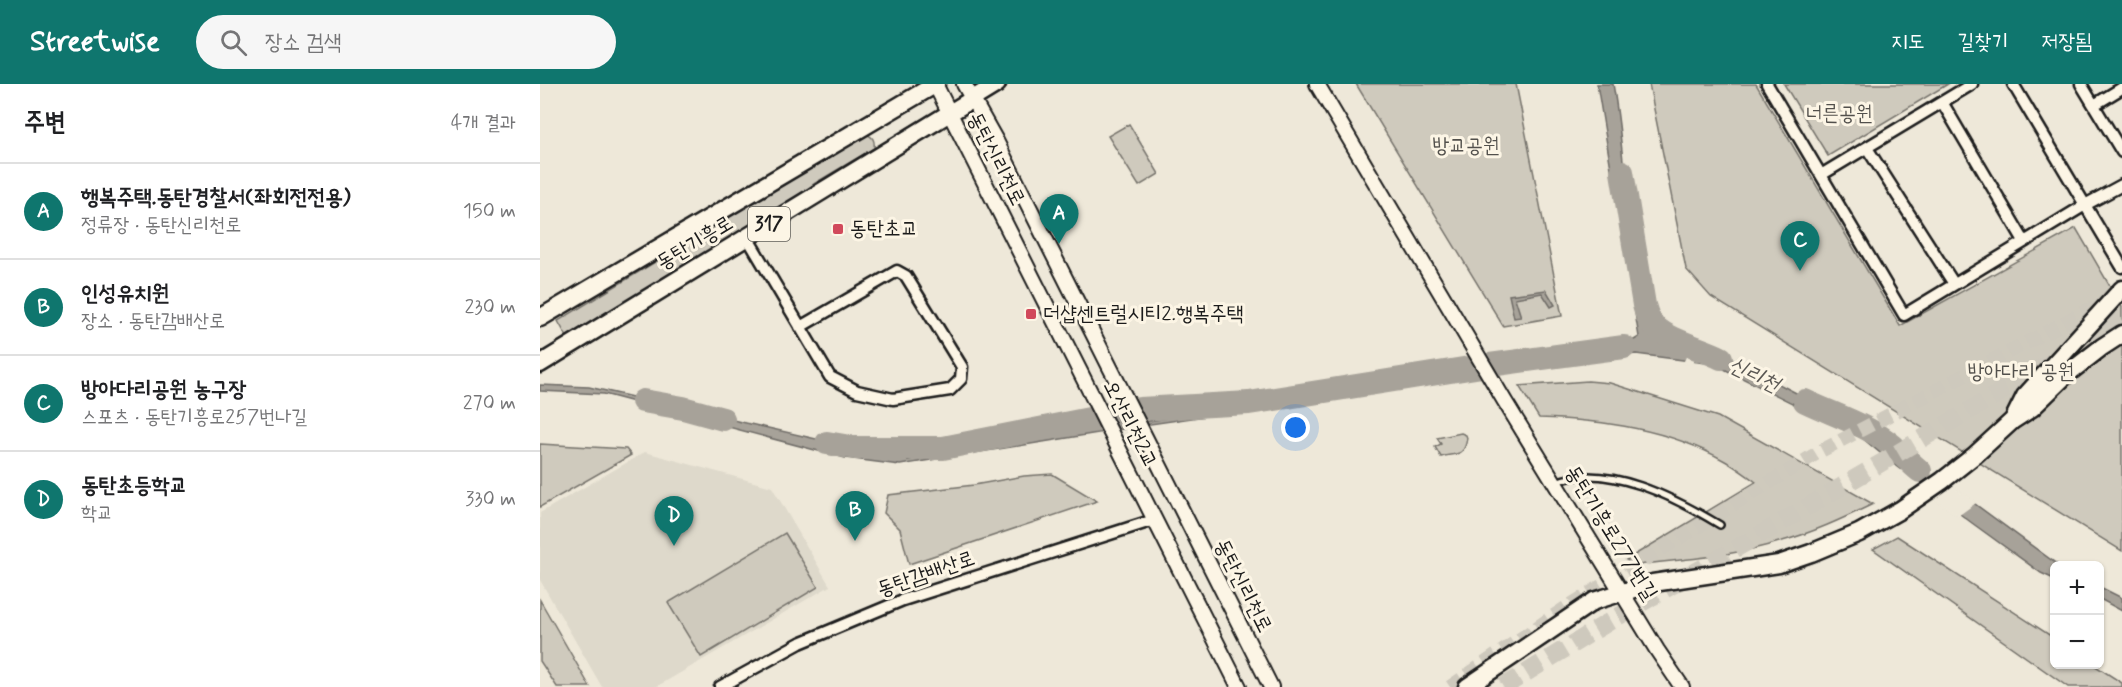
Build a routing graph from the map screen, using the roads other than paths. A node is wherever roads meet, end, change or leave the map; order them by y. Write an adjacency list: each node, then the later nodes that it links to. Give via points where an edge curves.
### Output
1 (935, 84): 13 (street, 동탄신리천로); 24 (main road, 동탄기흥로 / 317)
2 (964, 84): 10 (street, 동탄신리천로)
3 (997, 84): 10 (main road, 동탄기흥로 / 317)
4 (1317, 84): 32 (street, 동탄기흥로277번길)
5 (1767, 84): 16 (street)
6 (1972, 84): 11 (street)
7 (2013, 84): 18 (street)
8 (2081, 84): 12 (street)
9 (2122, 88): 12 (street)
10 (972, 99): 13 (main road, 동탄기흥로 / 317); 28 (street, 동탄신리천로)
11 (1942, 102): 14 (street); 20 (street)
12 (2094, 105): 15 (street)
13 (949, 114): 19 (main road, 동탄기흥로 / 317); 29 (street, 동탄신리천로)
14 (1867, 148): 16 (street); 22 (street)
15 (2122, 152)
16 (1821, 176): 22 (street, via 1904,315)
17 (2122, 185): 18 (street)
18 (2085, 205): 20 (street); 21 (street)
19 (747, 237): 25 (street); 27 (main road, 동탄기흥로 / 317)
20 (2024, 241): 22 (street)
21 (2122, 267)
22 (1954, 284)
23 (2122, 289): 30 (main road, via 2025,396)
24 (540, 318)
25 (800, 327): 25 (street, via 830,377 856,391 893,399 950,390 961,379 962,368 906,276 897,271)
26 (2122, 334): 30 (main road)
27 (540, 364)
28 (1112, 372): 31 (street, 오산리천2교)
29 (1084, 381): 33 (street, 오산리천2교)
30 (2012, 421): 35 (main road, via 1975,455 1900,510 1837,544 1779,564 1653,583)
31 (1163, 472): 38 (street, 동탄신리천로)
32 (1555, 482): 34 (lane, via 1593,476 1637,484 1683,503); 35 (street, 동탄기흥로277번길)
33 (1154, 520): 36 (street, 동탄감배산로, via 903,600 800,643); 37 (street)
34 (1720, 525)
35 (1622, 592): 39 (main road, via 1594,602); 40 (street, 동탄기흥로277번길)
36 (720, 687)
37 (1239, 687)
38 (1271, 687)
39 (1467, 687)
40 (1682, 687)

